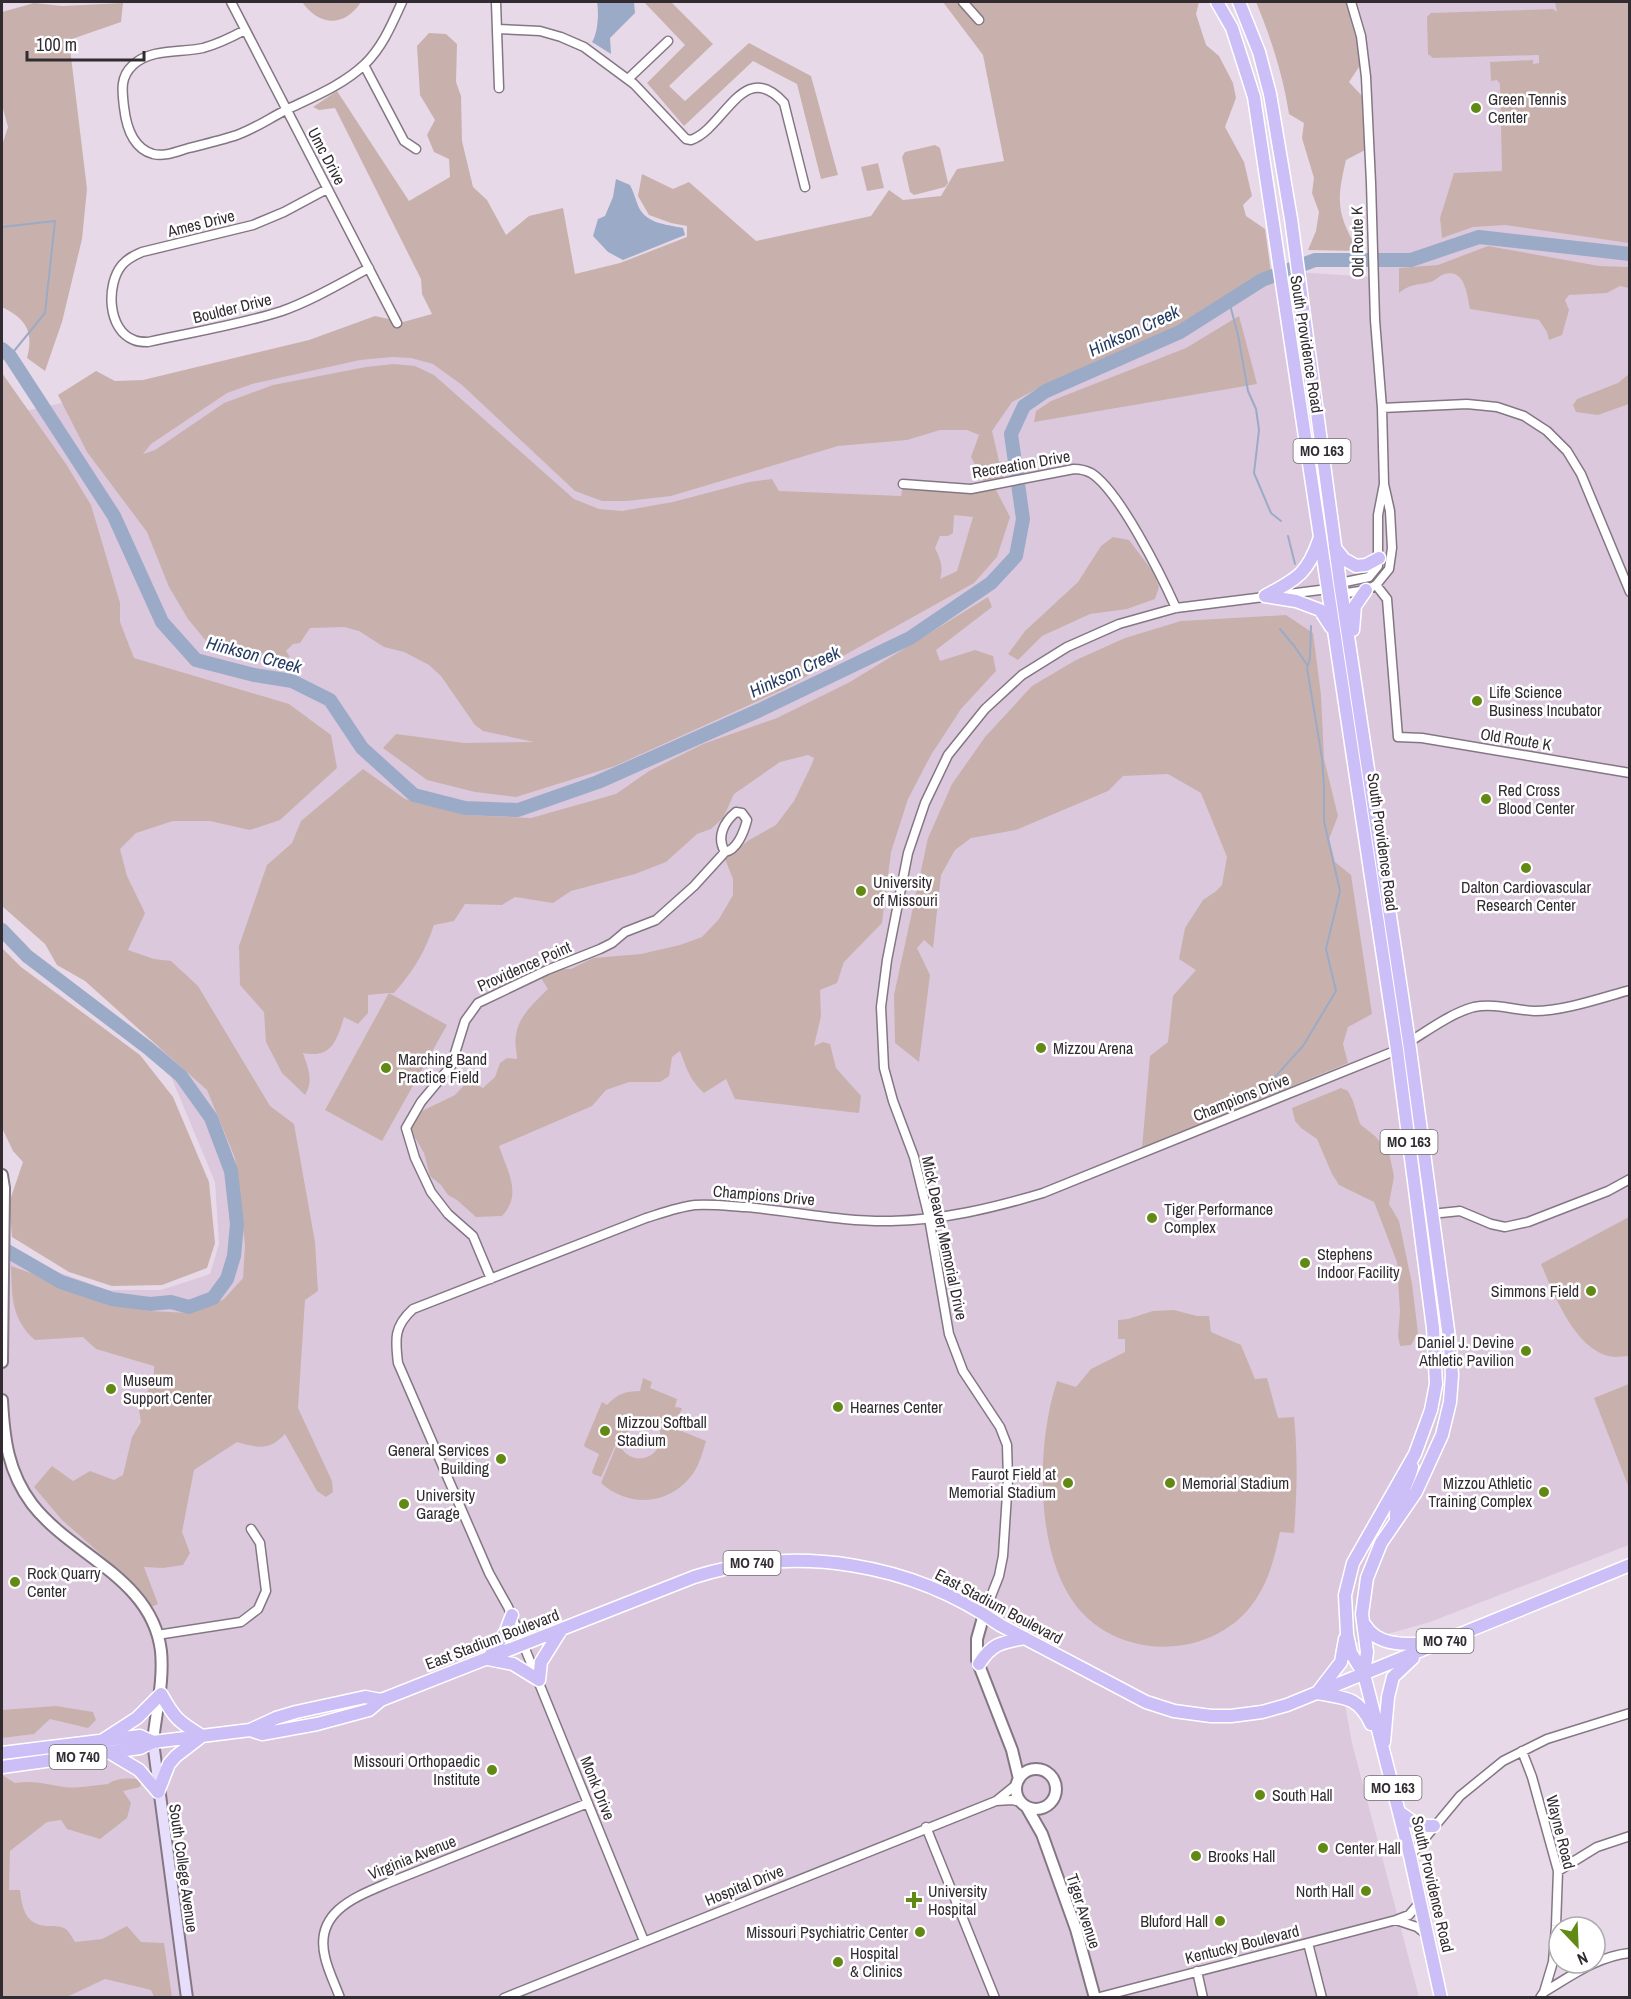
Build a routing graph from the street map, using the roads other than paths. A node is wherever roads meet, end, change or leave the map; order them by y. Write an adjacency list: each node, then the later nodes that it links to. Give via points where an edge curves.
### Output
1 (231, 2): 10 (street, Umc Drive)
2 (402, 2): 12 (street, via 380,46)
3 (496, 2): 9 (street)
4 (963, 2): 8 (street)
5 (1217, 2): 25 (main road, South Providence Road / MO 163, via 1232,28 1254,97)
6 (1239, 2): 26 (main road, South Providence Road / MO 163, via 1270,94 1291,219)
7 (1351, 2): 22 (street, Old Route K, via 1362,36 1366,77)
8 (979, 20)
9 (497, 29): 13 (street, via 540,31 561,37 584,47); 14 (street)
10 (245, 30): 15 (street, Umc Drive); 15 (street, via 204,48 153,55 133,64 121,84 129,132 145,150 167,154 238,134)
11 (668, 41): 13 (street)
12 (364, 65): 15 (street); 16 (street, via 404,141)
13 (628, 79): 17 (street, via 682,136 691,140 745,92 768,88 784,103)
14 (499, 88)
15 (286, 110): 18 (street, Umc Drive)
16 (416, 149)
17 (805, 187)
18 (327, 189): 19 (street, Umc Drive); 20 (street, Ames Drive, via 253,225 130,257 114,281)
19 (369, 268): 20 (street, Boulder Drive, via 284,310 148,342 123,333); 21 (street, Umc Drive)
20 (111, 308)
21 (397, 323)
22 (1382, 408): 24 (street, Old Route K); 31 (street, via 1467,404 1497,407 1524,416 1547,431 1567,451 1581,474)
23 (903, 484): 33 (street, Recreation Drive, via 961,489 1083,469 1102,483 1132,525)
24 (1384, 484): 27 (street, Old Route K, via 1378,515); 28 (street, Old Route K, via 1390,512 1391,561 1389,569)
25 (1320, 536): 29 (main road, South Providence Road / MO 163); 32 (main road, via 1298,578)
26 (1335, 548): 27 (main road, via 1356,566); 30 (main road, South Providence Road / MO 163)
27 (1378, 558): 30 (street, via 1375,572)
28 (1371, 588): 30 (street); 35 (main road, via 1355,606); 36 (street, Old Route K, via 1387,599 1398,737 1424,738)
29 (1328, 589): 30 (street); 32 (street, Mick Deaver Memorial Drive); 34 (main road, South Providence Road / MO 163)
30 (1341, 589): 35 (main road, South Providence Road / MO 163)
31 (1629, 592)
32 (1265, 596): 33 (street, Mick Deaver Memorial Drive); 34 (main road, via 1320,610)
33 (1176, 608): 44 (street, Mick Deaver Memorial Drive, via 1119,624 1068,647 1022,675 986,709 948,755 925,803 908,853 881,1007 884,1068 914,1157)
34 (1335, 635): 40 (main road, South Providence Road / MO 163)
35 (1349, 642): 39 (main road, South Providence Road / MO 163)
36 (1629, 773)
37 (725, 852): 45 (street, Providence Point, via 656,920 625,932 612,944 478,1003 465,1021 451,1066 421,1102 406,1128 431,1192 473,1236)
38 (1629, 990): 39 (street, via 1534,1011 1499,1005 1473,1007)
39 (1409, 1042): 43 (main road, South Providence Road / MO 163)
40 (1397, 1050): 44 (street, Champions Drive, via 1043,1194 988,1209); 50 (main road, South Providence Road / MO 163, via 1433,1328 1436,1384)
41 (2, 1175): 46 (street)
42 (1629, 1179): 43 (street, via 1528,1222 1504,1227 1460,1211)
43 (1431, 1214): 51 (main road, South Providence Road / MO 163, via 1450,1345 1450,1402 1442,1435 1416,1492)
44 (929, 1218): 45 (street, Champions Drive, via 862,1220 696,1205 646,1218); 54 (street, Mick Deaver Memorial Drive, via 950,1334 963,1371 1000,1427 1008,1451 1004,1556)
45 (491, 1279): 55 (street, Champions Drive, via 413,1309 399,1325 396,1349 405,1380 489,1573)
46 (3, 1287): 47 (street)
47 (2, 1362)
48 (2, 1401): 49 (street)
49 (4, 1451): 59 (street, via 32,1504 124,1583 145,1608)
50 (1415, 1454): 51 (main road, via 1410,1478 1396,1509); 57 (main road, South Providence Road / MO 163, via 1353,1563 1345,1595)
51 (1396, 1522): 56 (main road, South Providence Road / MO 163, via 1381,1543 1367,1578)
52 (251, 1529): 59 (street, via 260,1543 266,1591 258,1609 241,1622)
53 (1629, 1565): 61 (main road, East Stadium Boulevard / MO 740)
54 (984, 1614): 58 (main road, East Stadium Boulevard / MO 740, via 933,1588 874,1570 778,1560 717,1569); 60 (main road, East Stadium Boulevard / MO 740); 64 (street, via 976,1639)
55 (512, 1615): 62 (street, Champions Drive); 63 (main road)
56 (1363, 1622): 61 (main road, via 1371,1635 1386,1642); 65 (main road, South Providence Road / MO 163, via 1367,1652)
57 (1347, 1624): 65 (main road, South Providence Road / MO 163, via 1351,1653); 67 (main road, via 1341,1662)
58 (561, 1630): 62 (main road, East Stadium Boulevard / MO 740); 66 (main road, via 541,1662)
59 (157, 1635): 68 (street)
60 (1025, 1638): 64 (main road, via 996,1645); 67 (main road, East Stadium Boulevard / MO 740, via 1146,1702 1191,1714 1246,1715)
61 (1437, 1644): 65 (main road, East Stadium Boulevard / MO 740); 73 (main road, via 1409,1660 1393,1677)
62 (525, 1645): 63 (main road, East Stadium Boulevard / MO 740); 66 (street, Monk Drive)
63 (488, 1659): 66 (main road, via 513,1664); 70 (main road, East Stadium Boulevard / MO 740, via 381,1700 366,1697 296,1712 250,1730)
64 (979, 1664): 74 (street)
65 (1364, 1674): 67 (main road, East Stadium Boulevard / MO 740); 73 (main road, South Providence Road / MO 163)
66 (539, 1680): 83 (street, Monk Drive)
67 (1317, 1693): 73 (main road, via 1358,1703)
68 (161, 1694): 70 (main road, via 172,1714); 71 (main road, via 137,1718); 72 (street)
69 (1629, 1713): 75 (street)
70 (202, 1736): 72 (main road, East Stadium Boulevard / MO 740); 81 (main road, via 169,1764)
71 (104, 1740): 72 (main road, East Stadium Boulevard / MO 740, via 140,1736); 77 (main road, East Stadium Boulevard / MO 740)
72 (153, 1742): 76 (main road, East Stadium Boulevard / MO 740); 81 (main road, South College Avenue)
73 (1383, 1749): 86 (main road, South Providence Road / MO 163)
74 (1012, 1750): 79 (street); 80 (street)
75 (1522, 1751): 87 (street, via 1474,1783); 92 (street, Wayne Road)
76 (109, 1752): 78 (main road, East Stadium Boulevard / MO 740); 81 (main road, via 139,1770)
77 (2, 1753)
78 (2, 1767)
79 (1035, 1769): 80 (street, via 1023,1774); 85 (street, via 1047,1772 1055,1783 1054,1796)
80 (1018, 1782): 82 (street, Hospital Drive); 84 (street, via 1016,1791)
81 (158, 1792): 101 (main road, South College Avenue)
82 (996, 1801): 84 (street, Hospital Drive); 88 (street, Hospital Drive)
83 (588, 1803): 96 (street, Monk Drive); 102 (street, Virginia Avenue, via 388,1883 341,1906 331,1918 323,1942)
84 (1024, 1804): 85 (street, via 1032,1808); 89 (street, Tiger Avenue)
85 (1046, 1806): 89 (street, Tiger Avenue)
86 (1399, 1812): 87 (main road, via 1419,1826); 91 (main road, South Providence Road / MO 163)
87 (1434, 1826): 91 (street)
88 (926, 1827): 96 (street, Hospital Drive); 104 (street)
89 (1042, 1834): 105 (street, Tiger Avenue, via 1076,1929)
90 (1629, 1836): 92 (street, via 1597,1847)
91 (1410, 1856): 93 (main road, South Providence Road / MO 163)
92 (1558, 1871): 100 (street, Wayne Road, via 1553,1962)
93 (1420, 1902): 94 (street, Kentucky Boulevard, via 1409,1915); 95 (main road, South Providence Road / MO 163)
94 (1396, 1920): 95 (street); 97 (street, Kentucky Boulevard)
95 (1427, 1935): 108 (main road, South Providence Road / MO 163)
96 (644, 1941): 103 (street, Hospital Drive)
97 (1308, 1943): 99 (street, Kentucky Boulevard); 107 (street)
98 (1629, 1953): 100 (street, via 1588,1966)
99 (1197, 1971): 105 (street, Kentucky Boulevard); 106 (street)
100 (1542, 1995)
101 (187, 1998)
102 (340, 1998)
103 (504, 1998)
104 (995, 1998)
105 (1095, 1998)
106 (1203, 1998)
107 (1322, 1998)
108 (1441, 1998)

